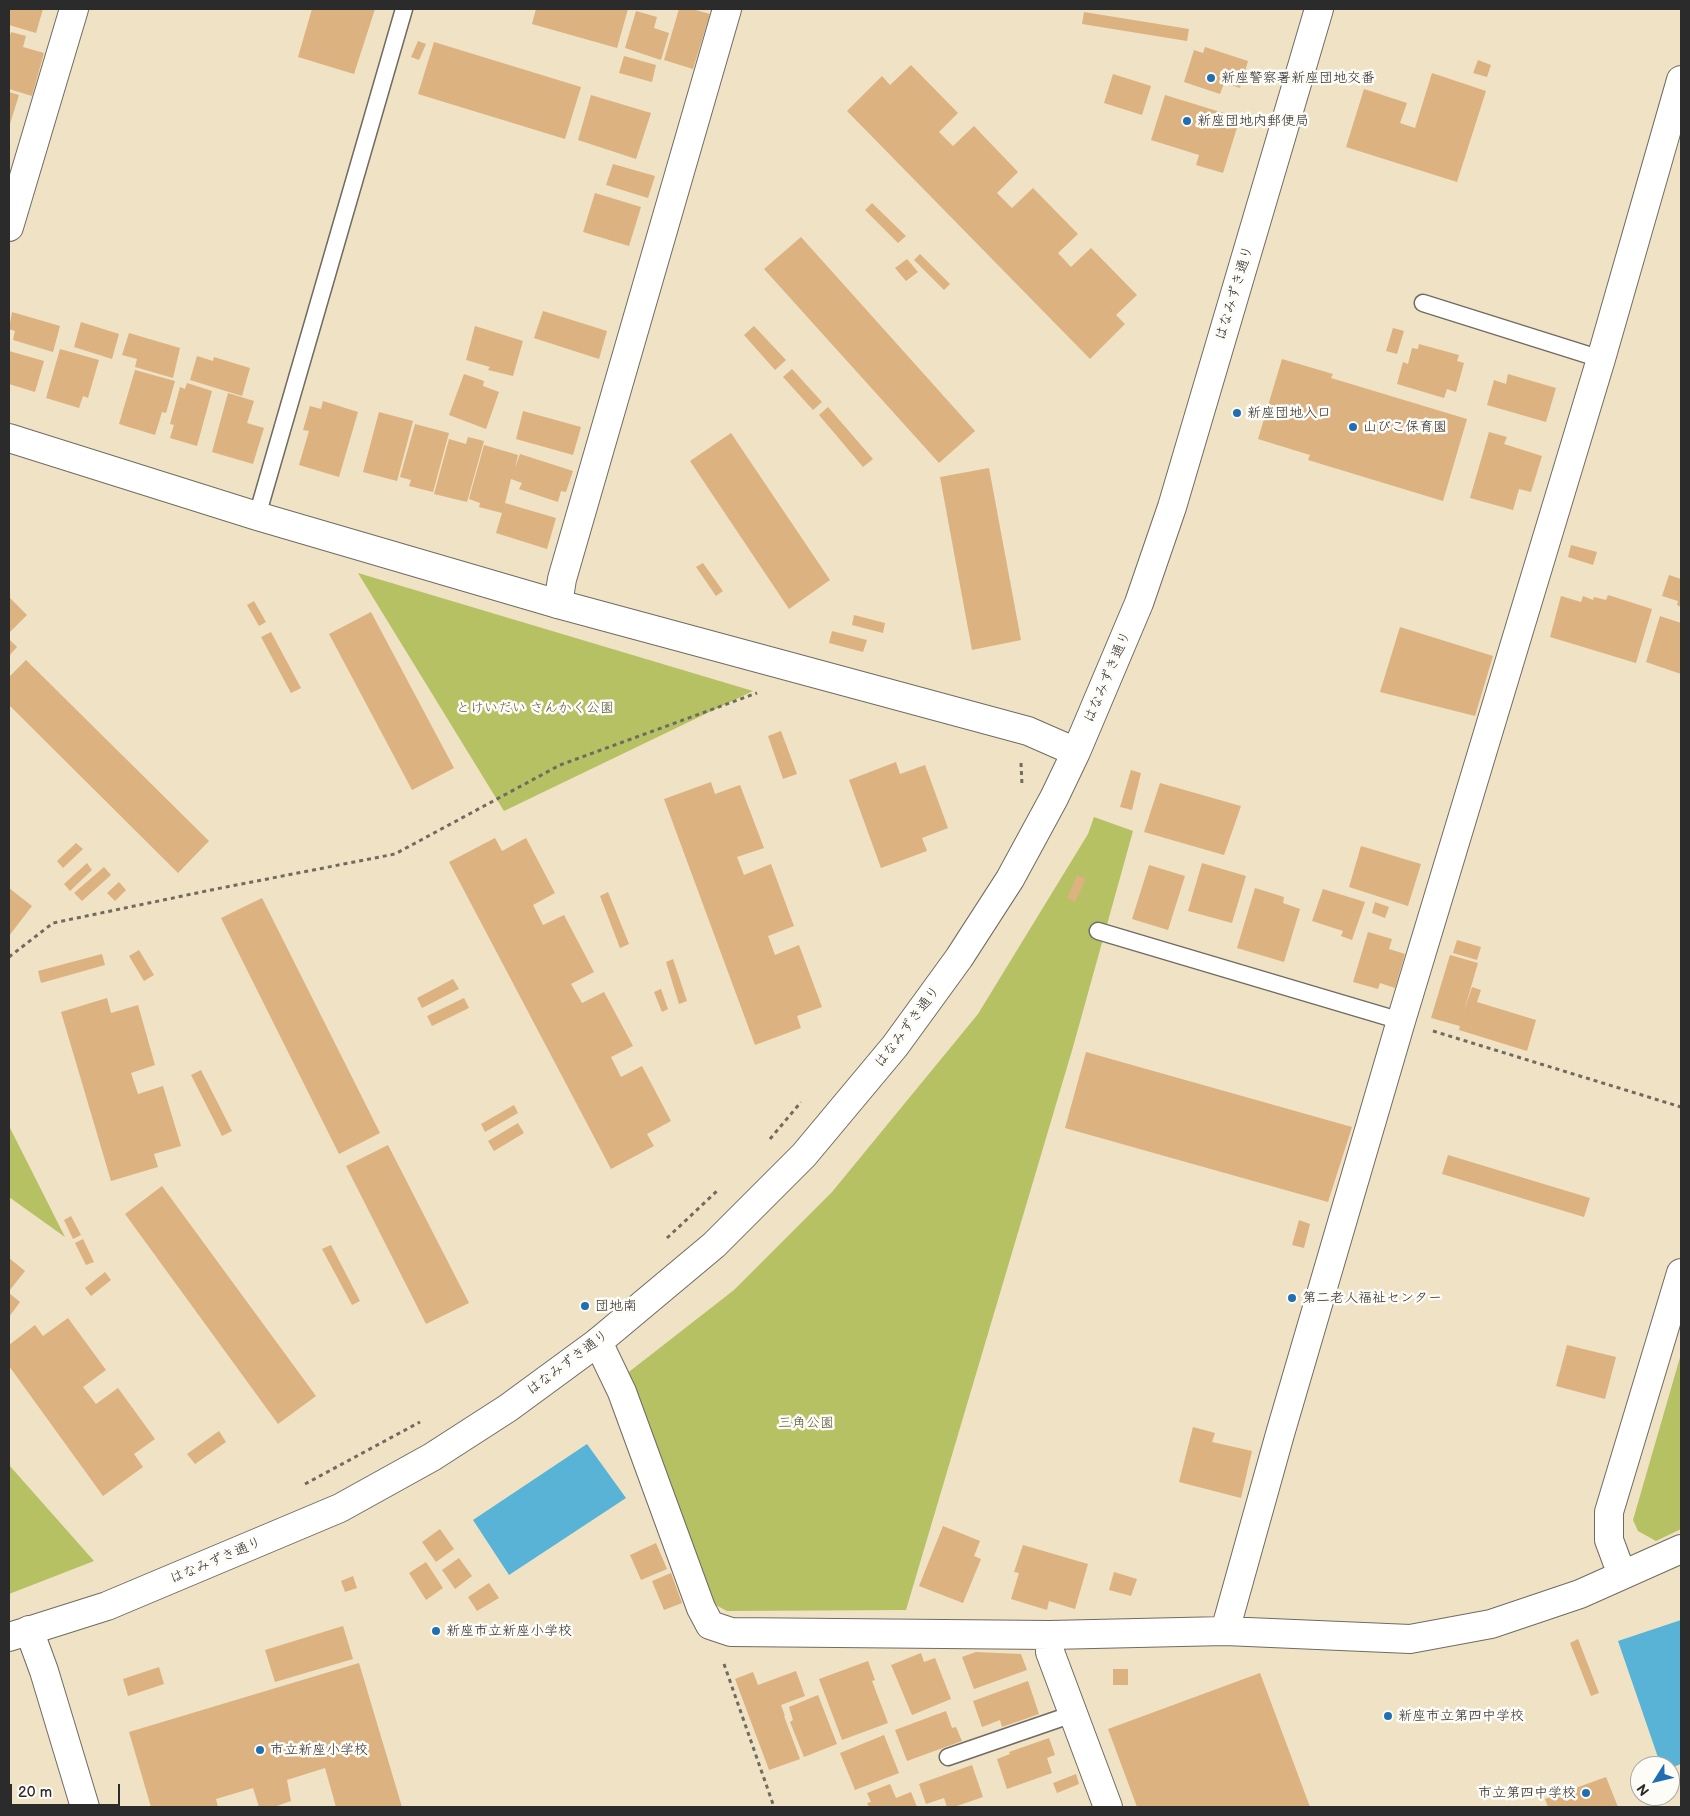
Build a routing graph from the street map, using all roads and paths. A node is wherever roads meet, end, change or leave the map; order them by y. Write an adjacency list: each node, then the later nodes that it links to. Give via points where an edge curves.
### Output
1 (74, 9): 6 (street)
2 (404, 9): 11 (lane)
3 (727, 9): 12 (street, via 562,579)
4 (1319, 9): 15 (street, はなみずき通り, via 1172,507 1138,603)
5 (1681, 80): 9 (street)
6 (17, 168): 7 (street)
7 (9, 227)
8 (1423, 303): 9 (lane)
9 (1601, 359): 19 (street)
10 (9, 438): 11 (street)
11 (257, 516): 12 (street)
12 (558, 604): 14 (street)
13 (761, 691): 18 (path, via 560,765 395,854 53,924)
14 (1028, 731): 15 (street); 16 (path, via 1021,763)
15 (1076, 752): 26 (street, はなみずき通り, via 1010,879 959,958 895,1046 797,1162 714,1244)
16 (1022, 789)
17 (1098, 931): 19 (lane)
18 (9, 957)
19 (1402, 1021): 21 (path); 32 (street)
20 (804, 1099): 22 (path)
21 (1681, 1107)
22 (766, 1143)
23 (724, 1185): 24 (path)
24 (666, 1239)
25 (1681, 1273): 30 (street, via 1609,1512 1609,1540)
26 (598, 1342): 31 (street, via 622,1392); 33 (street, はなみずき通り, via 508,1408 432,1457 340,1508 107,1606)
27 (422, 1421): 28 (path)
28 (304, 1485)
29 (1681, 1549): 30 (street)
30 (1622, 1575): 32 (street, via 1580,1594 1491,1624 1410,1639)
31 (710, 1625): 34 (street, via 731,1632); 38 (path)
32 (1225, 1632): 34 (street)
33 (19, 1634): 37 (street, via 44,1671)
34 (1050, 1634): 35 (street, via 1050,1652)
35 (1073, 1714): 36 (lane); 39 (street)
36 (948, 1757)
37 (85, 1807)
38 (774, 1807)
39 (1108, 1807)

